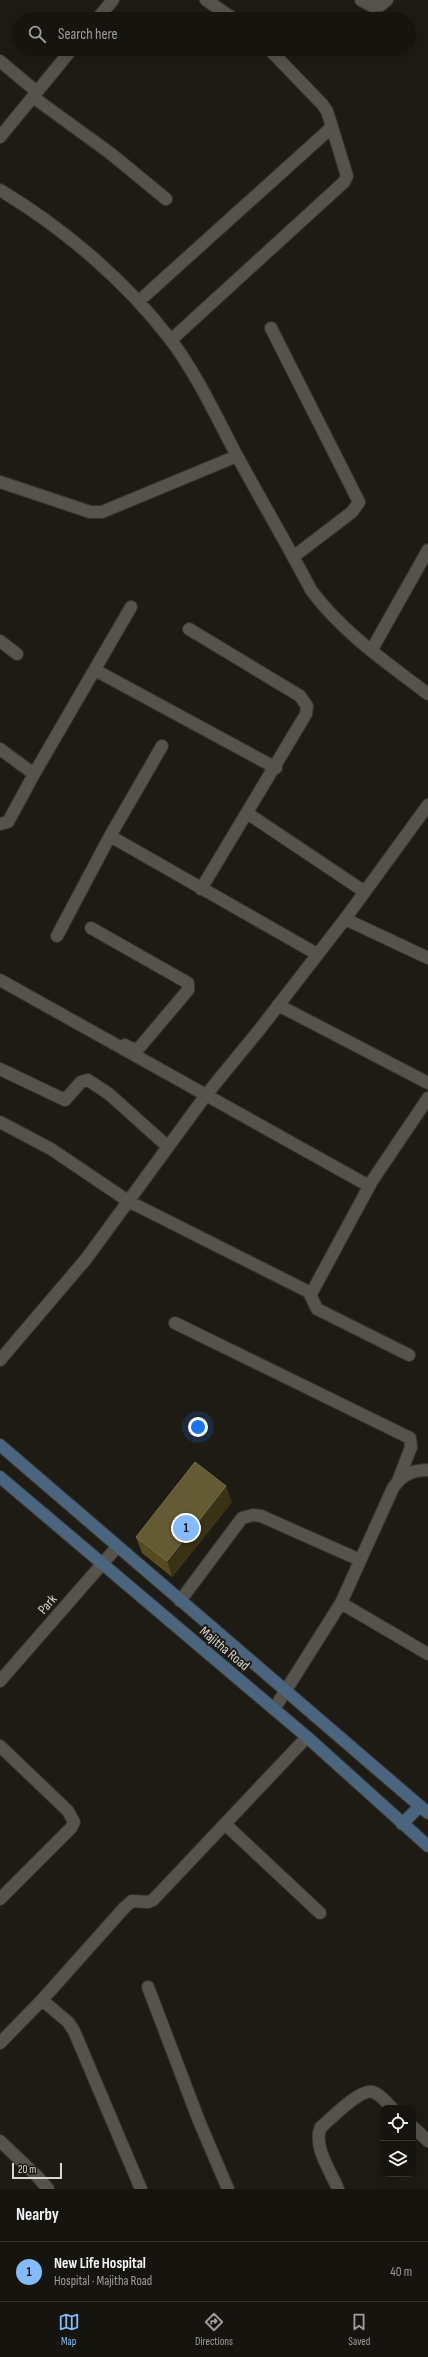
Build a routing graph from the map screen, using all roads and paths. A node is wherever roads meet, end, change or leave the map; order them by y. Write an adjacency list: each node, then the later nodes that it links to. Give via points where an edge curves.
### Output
1 (113, 0): 5 (street)
2 (206, 0): 6 (street)
3 (361, 0): 4 (street, via 372,6)
4 (387, 0)
5 (103, 12)
6 (224, 12)
7 (66, 56): 10 (street)
8 (276, 56): 11 (street, via 314,94 327,112)
9 (0, 61): 10 (street)
10 (35, 94): 12 (street); 14 (street)
11 (332, 127): 15 (street); 17 (street, via 347,176 344,182)
12 (0, 137)
13 (0, 190): 15 (street, via 28,207 93,259)
14 (166, 199)
15 (139, 301): 17 (street)
16 (271, 328): 21 (street, via 359,502 352,512)
17 (171, 340): 18 (street)
18 (237, 456): 19 (street, via 102,512 90,512); 21 (street)
19 (0, 482)
20 (428, 551): 25 (street)
21 (293, 557): 25 (street, via 320,602)
22 (131, 608): 27 (street)
23 (189, 629): 31 (street, via 305,701 306,714)
24 (0, 641): 26 (street)
25 (371, 651): 28 (street)
26 (17, 654)
27 (95, 670): 31 (street); 32 (street)
28 (428, 694)
29 (162, 746): 36 (street)
30 (0, 749): 32 (street)
31 (276, 768): 34 (street)
32 (34, 774): 35 (street, via 8,822)
33 (428, 806): 38 (street)
34 (247, 814): 37 (street); 38 (street)
35 (0, 824)
36 (110, 836): 37 (street); 41 (street)
37 (201, 889): 42 (street)
38 (365, 892): 39 (street)
39 (345, 919): 42 (street); 43 (street)
40 (91, 928): 44 (street, via 188,983 188,990 140,1048 132,1049)
41 (58, 936)
42 (317, 954): 45 (street)
43 (428, 958)
44 (0, 979): 48 (street)
45 (278, 1005): 47 (street); 48 (street)
46 (0, 1069): 51 (street, via 65,1100 81,1082 88,1080 109,1094)
47 (428, 1083)
48 (206, 1095): 51 (street); 52 (street)
49 (428, 1098): 52 (street)
50 (0, 1122): 53 (street, via 51,1149)
51 (167, 1146): 53 (street)
52 (369, 1186): 54 (street)
53 (128, 1201): 54 (street); 57 (street, via 86,1258)
54 (312, 1294): 56 (street, via 317,1309)
55 (175, 1324): 61 (street, via 410,1438 411,1448)
56 (409, 1355)
57 (0, 1360)
58 (0, 1445): 62 (main road, Majitha Road)
59 (428, 1470): 61 (street, via 410,1472)
60 (0, 1477): 64 (main road, Majitha Road)
61 (398, 1481): 63 (street)
62 (117, 1547): 64 (street, Park); 65 (main road, Majitha Road)
63 (360, 1560): 65 (street, via 261,1516 247,1516 242,1518); 66 (street)
64 (102, 1563): 68 (street, Park); 70 (main road, Majitha Road)
65 (180, 1601): 69 (main road, Majitha Road)
66 (341, 1603): 67 (street); 69 (street)
67 (428, 1654)
68 (0, 1681)
69 (285, 1692): 70 (street); 73 (main road, Majitha Road)
70 (274, 1709): 71 (main road, Majitha Road)
71 (306, 1737): 74 (street); 75 (main road, Majitha Road)
72 (0, 1746): 77 (street, via 68,1811 74,1822)
73 (424, 1810): 75 (main road)
74 (225, 1824): 78 (street); 80 (street, via 154,1900 132,1901 124,1908)
75 (402, 1824): 76 (main road, Majitha Road)
76 (428, 1846)
77 (0, 1899)
78 (320, 1913)
79 (148, 1987): 88 (street)
80 (42, 2000): 81 (street); 87 (street, via 68,2022 74,2032)
81 (0, 2043)
82 (389, 2105): 89 (street, via 378,2094 366,2092 321,2127 318,2133 319,2145)
83 (416, 2130): 85 (street)
84 (0, 2140): 86 (street)
85 (428, 2141)
86 (48, 2189)
87 (141, 2189)
88 (228, 2189)
89 (338, 2189)

